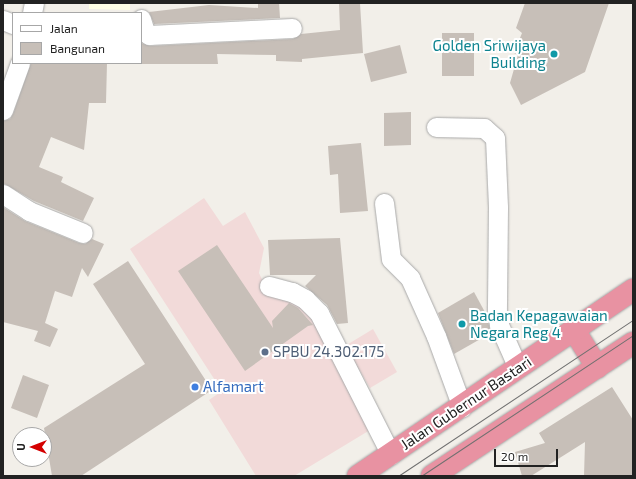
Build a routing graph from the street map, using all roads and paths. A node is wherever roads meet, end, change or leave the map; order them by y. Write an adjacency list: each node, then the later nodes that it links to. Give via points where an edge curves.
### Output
1 (142, 22): 2 (street, via 145,32 149,35)
2 (292, 28)
3 (20, 64): 4 (street)
4 (3, 110)
5 (436, 127): 14 (street, via 484,128 495,138 498,208 496,312)
6 (3, 194): 8 (street, via 30,210)
7 (384, 203): 15 (street, via 391,259 410,278 436,336)
8 (83, 233)
9 (269, 286): 16 (street, via 305,299 319,313)
10 (633, 290): 11 (highway, Jalan Gubernur Bastari)
11 (574, 330): 13 (highway); 14 (highway, Jalan Gubernur Bastari)
12 (633, 343): 13 (highway)
13 (597, 367): 18 (highway)
14 (518, 368): 15 (highway, Jalan Gubernur Bastari)
15 (462, 406): 16 (highway, Jalan Gubernur Bastari)
16 (391, 454): 17 (highway, Jalan Gubernur Bastari)
17 (358, 476)
18 (432, 476)

